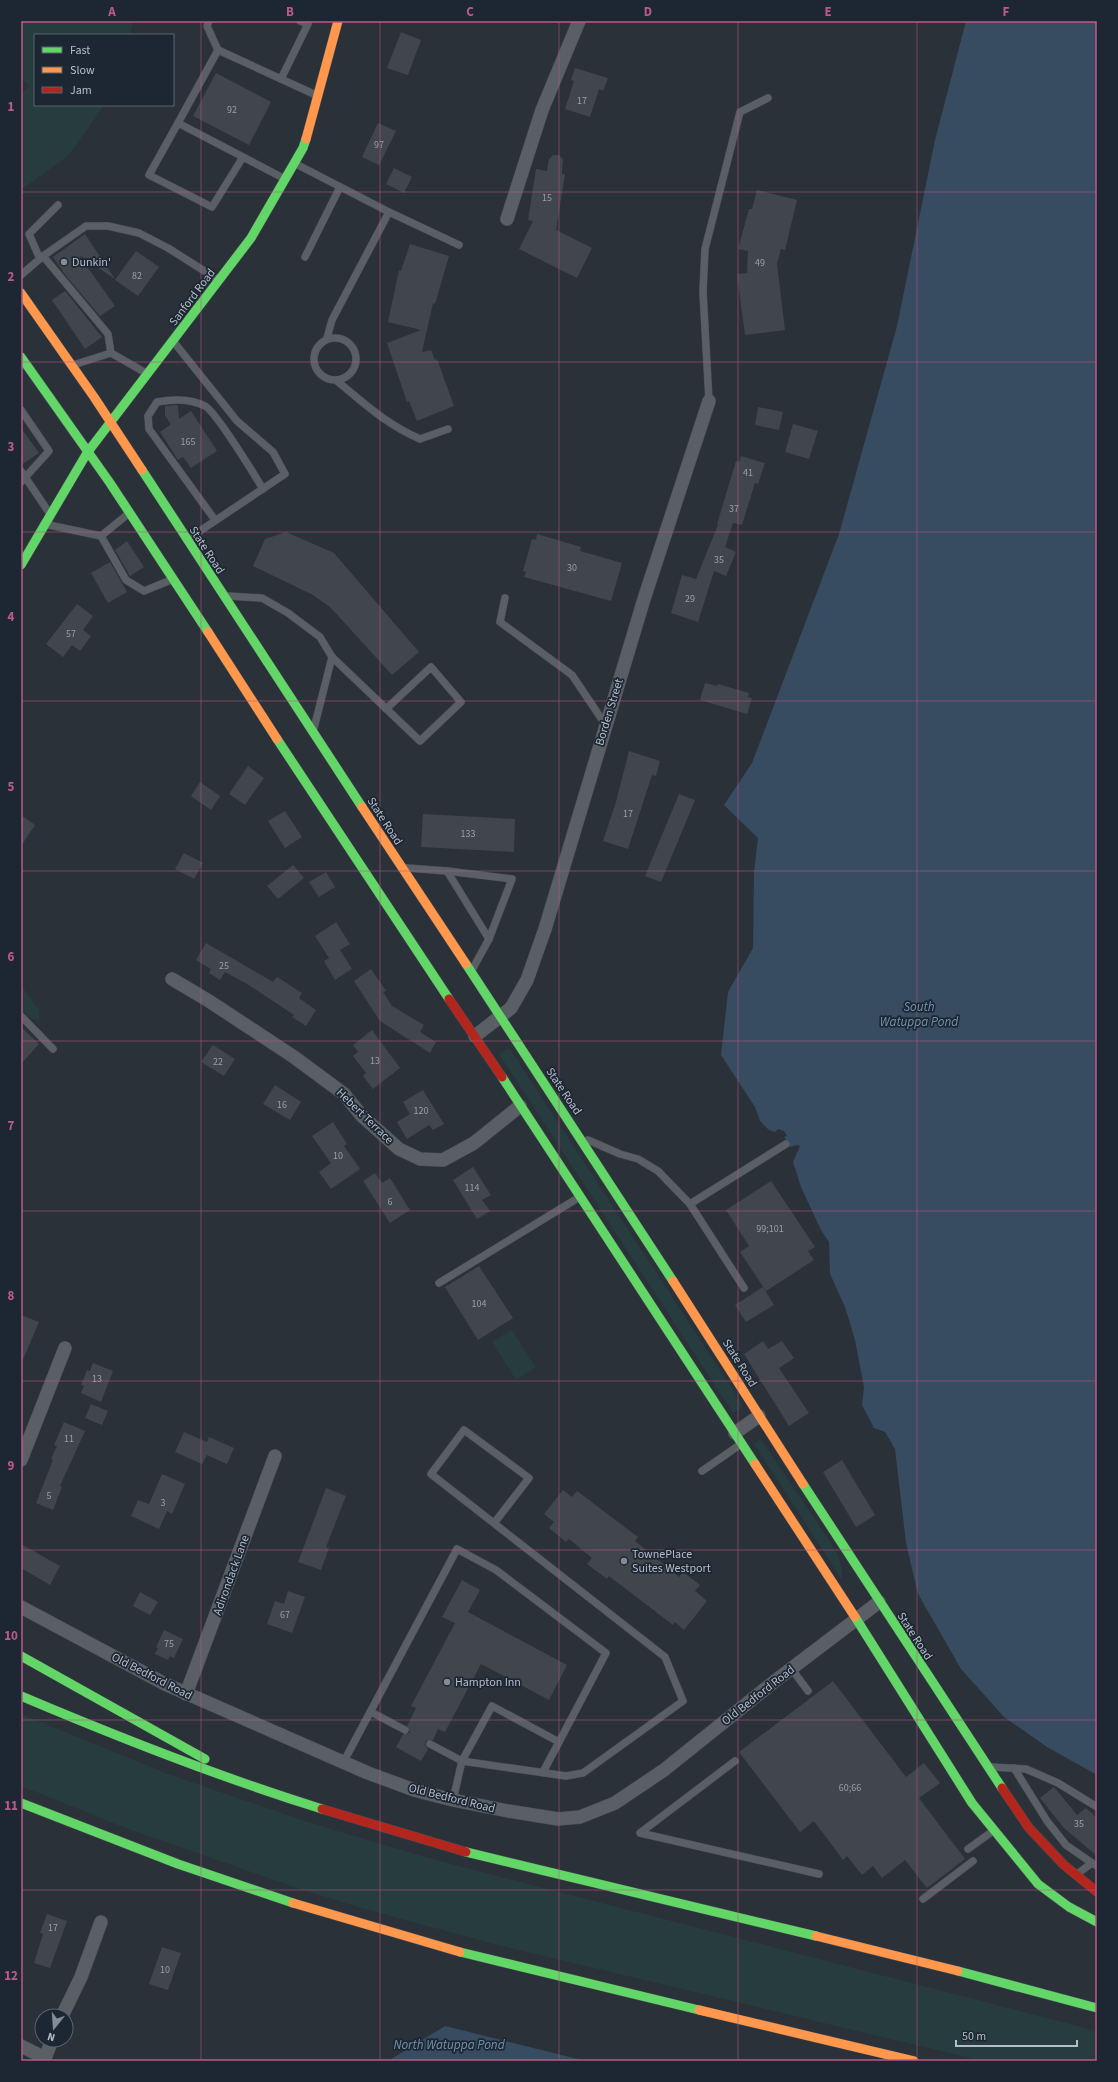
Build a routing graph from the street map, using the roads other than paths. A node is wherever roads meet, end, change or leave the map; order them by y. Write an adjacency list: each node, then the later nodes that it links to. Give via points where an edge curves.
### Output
1 (210, 21): 5 (lane, via 207,26)
2 (300, 21): 6 (lane, via 308,24)
3 (338, 21): 7 (main road, Sanford Road)
4 (580, 21): 16 (street, via 542,110)
5 (218, 50): 6 (lane); 9 (lane)
6 (281, 79): 7 (lane)
7 (318, 96): 11 (main road, Sanford Road, via 303,148)
8 (768, 98): 30 (lane, via 740,112 705,249 703,292)
9 (178, 123): 10 (lane); 10 (lane, via 149,175 212,207)
10 (243, 157): 12 (lane)
11 (294, 163): 12 (main road, Sanford Road); 13 (lane)
12 (285, 179): 21 (main road, Sanford Road, via 251,238)
13 (340, 187): 15 (lane); 19 (lane)
14 (58, 205): 18 (lane, via 29,234)
15 (389, 212): 17 (lane); 23 (lane, via 332,320)
16 (507, 219)
17 (458, 245)
18 (42, 257): 20 (lane); 21 (lane, via 86,226 108,226 139,233); 25 (lane, via 108,334)
19 (305, 257)
20 (21, 275)
21 (219, 280): 24 (main road, Sanford Road)
22 (21, 293): 27 (main road, State Road)
23 (328, 338): 29 (lane, via 318,346 313,357 316,369 325,378); 29 (lane, via 340,337 351,343 357,354 356,366 349,377)
24 (173, 341): 28 (main road, Sanford Road); 37 (lane, via 237,421 273,452 285,474)
25 (111, 353): 27 (lane); 28 (lane)
26 (21, 357): 34 (main road)
27 (72, 366): 32 (main road, State Road)
28 (148, 374): 32 (main road, Sanford Road)
29 (337, 381): 33 (lane, via 384,420 420,439)
30 (709, 401): 50 (street, Borden Street)
31 (21, 410): 36 (lane, via 49,452)
32 (111, 424): 34 (main road, Sanford Road); 43 (main road, State Road)
33 (448, 429)
34 (87, 453): 38 (main road, Sanford Road); 39 (main road)
35 (21, 471): 36 (lane)
36 (23, 480): 38 (lane)
37 (263, 489): 40 (lane); 40 (lane, via 206,406 177,399 157,402 148,416 149,429)
38 (50, 513): 41 (main road, Sanford Road)
39 (129, 513): 42 (lane); 45 (main road)
40 (215, 520): 43 (lane)
41 (44, 524): 42 (lane); 44 (main road, Sanford Road)
42 (101, 536): 45 (lane, via 126,580 144,591)
43 (186, 540): 46 (main road, State Road)
44 (21, 565)
45 (173, 579): 59 (main road, via 389,910)
46 (223, 597): 48 (lane, via 262,598 288,613 320,637); 51 (main road, State Road)
47 (505, 598): 50 (lane, via 500,622 572,675)
48 (332, 657): 49 (lane); 51 (lane)
49 (386, 709): 49 (lane, via 420,741 461,702 431,667)
50 (605, 724): 58 (street, Borden Street, via 545,929 527,980 511,1008)
51 (313, 733): 52 (main road, State Road)
52 (402, 868): 53 (lane); 55 (main road, State Road)
53 (447, 871): 54 (lane); 54 (lane, via 512,879)
54 (489, 939): 55 (lane)
55 (470, 974): 58 (main road, State Road)
56 (172, 979): 61 (street, Hebert Terrace, via 294,1057 344,1094 362,1116 399,1149 420,1159 443,1160 474,1143)
57 (21, 1016): 60 (lane)
58 (500, 1017): 59 (street, Borden Street); 62 (main road, State Road)
59 (475, 1036): 61 (main road)
60 (53, 1049)
61 (520, 1106): 64 (main road)
62 (579, 1135): 65 (lane, via 638,1160 658,1172); 69 (main road, State Road)
63 (786, 1144): 65 (lane)
64 (580, 1197): 66 (lane); 70 (main road)
65 (690, 1204): 67 (lane)
66 (440, 1283)
67 (744, 1288)
68 (64, 1348): 72 (street)
69 (759, 1416): 70 (street); 75 (main road, State Road)
70 (739, 1438): 73 (lane); 77 (main road)
71 (275, 1456): 81 (street, Adirondack Lane)
72 (21, 1460)
73 (702, 1471)
74 (495, 1522): 74 (lane, via 431,1474 464,1430 529,1478); 92 (lane, via 665,1657 683,1701 582,1773 566,1776)
75 (879, 1602): 77 (street, Old Bedford Road); 90 (main road, State Road)
76 (21, 1607): 81 (street, Old Bedford Road)
77 (857, 1619): 79 (street, Old Bedford Road); 97 (main road, via 972,1803)
78 (21, 1656): 93 (main road, via 149,1726)
79 (791, 1668): 80 (lane); 94 (street, Old Bedford Road, via 664,1770 615,1803 580,1817 558,1818)
80 (808, 1691)
81 (186, 1694): 89 (street, Old Bedford Road)
82 (21, 1696): 93 (main road, via 134,1744)
83 (370, 1712): 84 (lane); 85 (lane, via 457,1548 496,1570 606,1653); 89 (lane)
84 (405, 1730)
85 (559, 1742): 87 (lane, via 492,1706); 92 (lane)
86 (430, 1744): 87 (lane)
87 (462, 1761): 92 (lane); 94 (lane)
88 (735, 1761): 101 (lane, via 640,1833)
89 (344, 1763): 94 (street, Old Bedford Road, via 414,1790)
90 (987, 1766): 91 (lane); 102 (main road, State Road, via 1029,1828)
91 (1014, 1768): 96 (lane, via 1026,1769 1058,1783); 100 (lane, via 1047,1821 1066,1845)
92 (544, 1772)
93 (254, 1788): 108 (main road, via 460,1850 910,1958)
94 (453, 1800)
95 (21, 1803): 112 (main road, via 202,1872 388,1932 511,1965)
96 (1097, 1807)
97 (994, 1831): 98 (lane); 106 (main road, via 1038,1884 1069,1907)
98 (968, 1849)
99 (973, 1861): 104 (lane)
100 (1095, 1865): 102 (lane)
101 (819, 1874)
102 (1076, 1875): 103 (main road, State Road)
103 (1097, 1892)
104 (923, 1898)
105 (101, 1922): 107 (street, via 81,1977)
106 (1097, 1922)
107 (66, 2008)
108 (1097, 2008)
109 (21, 2046): 111 (street)
110 (49, 2048): 111 (street)
111 (45, 2059)
112 (914, 2061)

